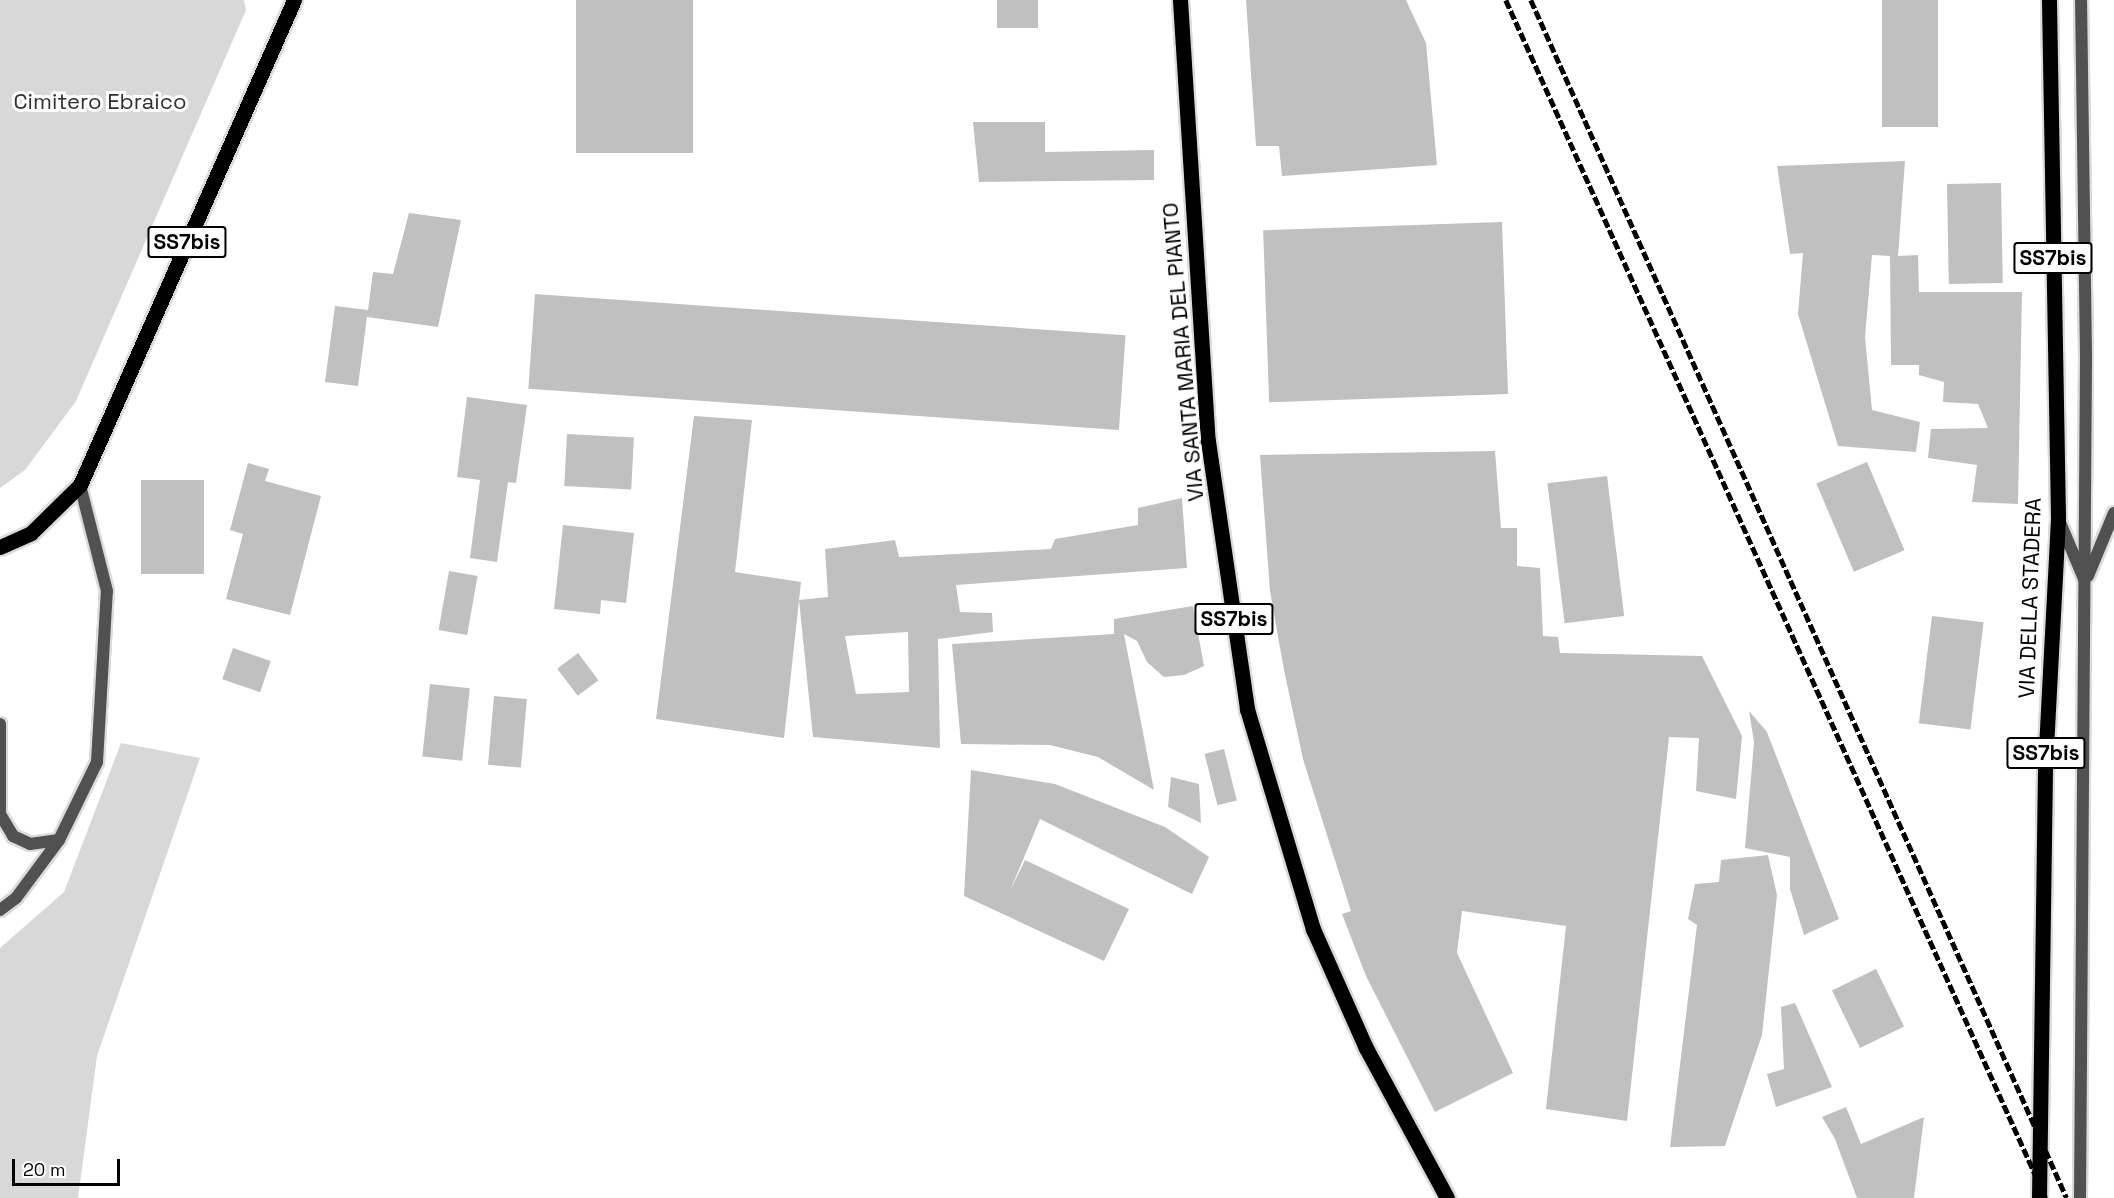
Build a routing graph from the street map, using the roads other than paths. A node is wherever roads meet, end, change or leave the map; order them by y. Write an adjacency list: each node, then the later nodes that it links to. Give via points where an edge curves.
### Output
1 (294, 0): 5 (main road, SS7bis)
2 (1180, 0): 14 (main road, VIA SANTA MARIA DEL PIANTO / SS7bis, via 1208,441 1247,709 1313,929 1366,1048)
3 (2049, 0): 7 (main road, VIA DELLA STADERA / SS7bis)
4 (2081, 0): 9 (street)
5 (80, 484): 8 (main road, SS7bis, via 31,533); 12 (street, via 107,591 104,695 97,762)
6 (2114, 513): 9 (street)
7 (2058, 517): 9 (street); 15 (main road, VIA DELLA STADERA / SS7bis, via 2045,767)
8 (0, 547)
9 (2086, 582): 16 (street)
10 (0, 724): 11 (street)
11 (0, 815): 12 (street, via 13,836 30,844)
12 (59, 840): 13 (street, via 16,898)
13 (0, 910)
14 (1447, 1198)
15 (2039, 1198)
16 (2080, 1198)

